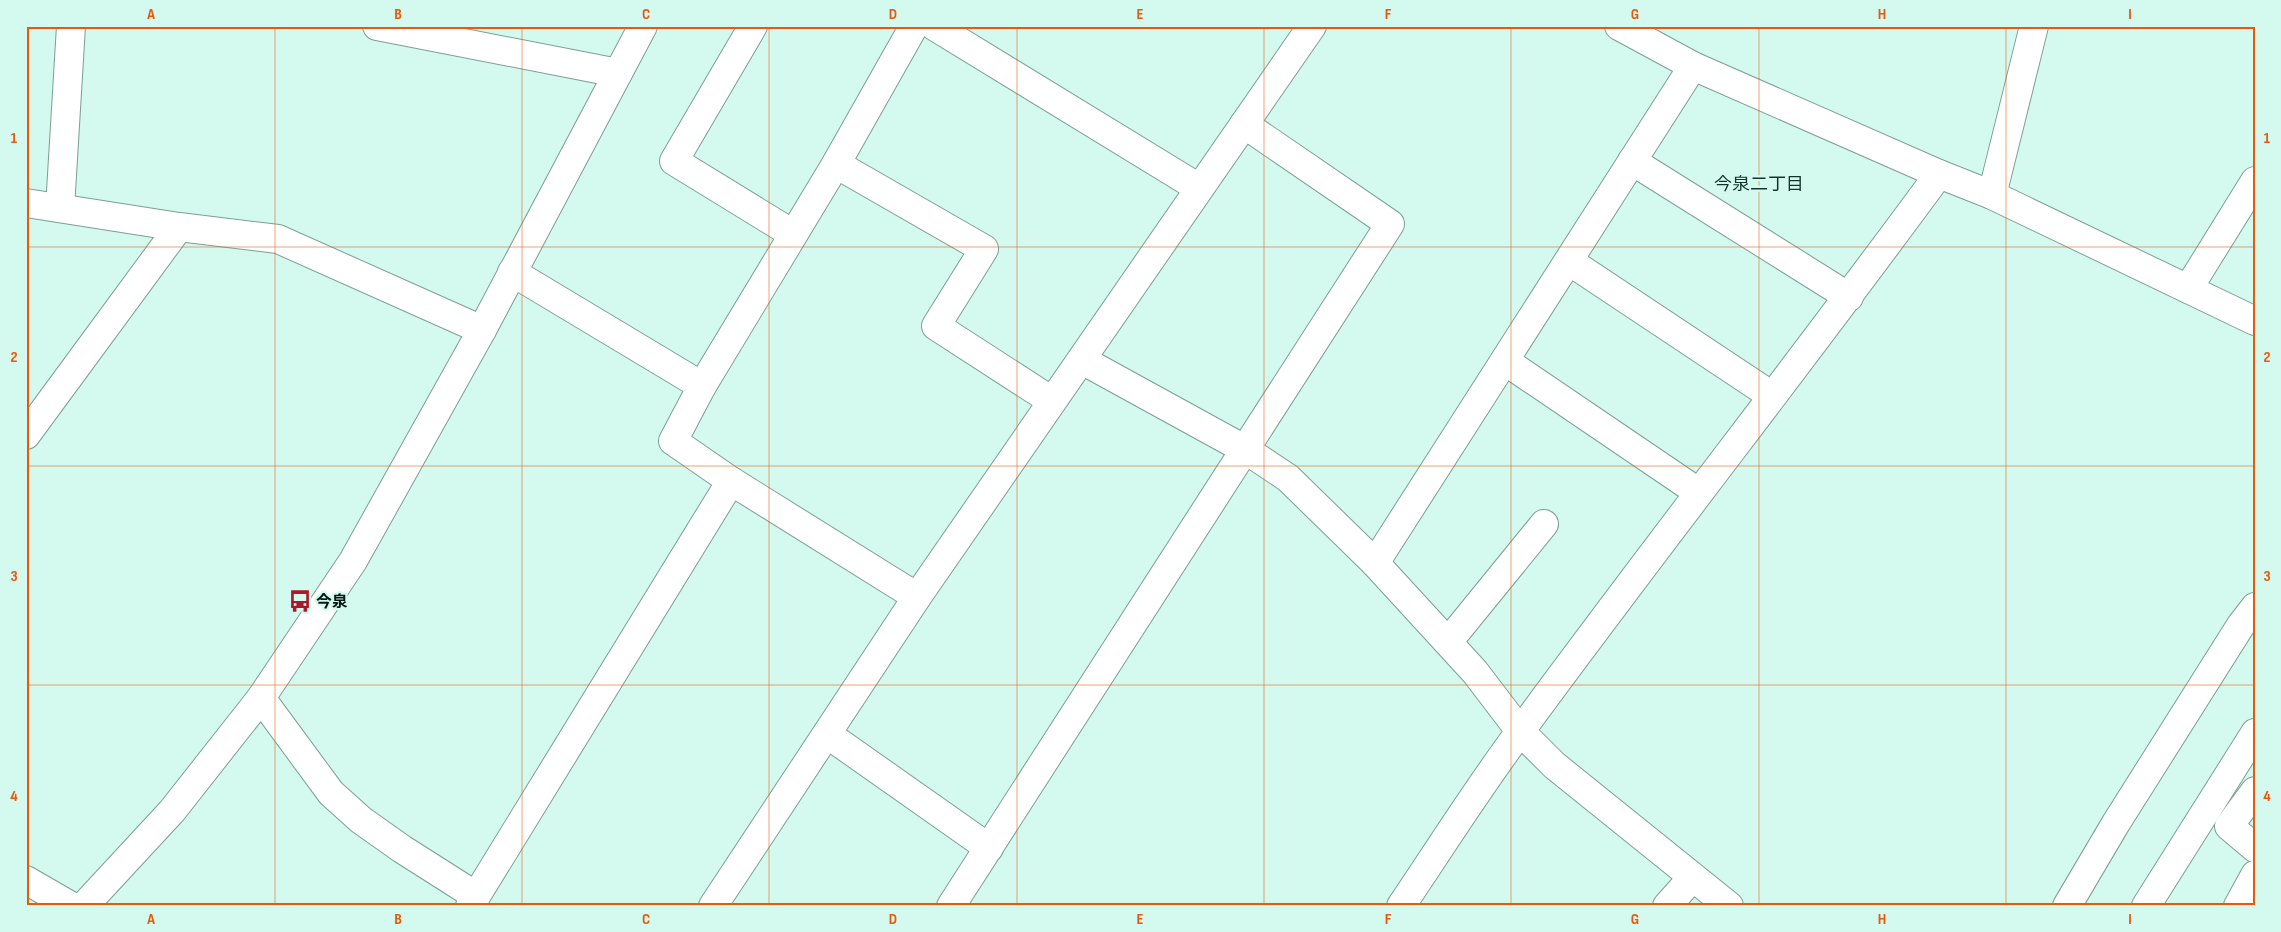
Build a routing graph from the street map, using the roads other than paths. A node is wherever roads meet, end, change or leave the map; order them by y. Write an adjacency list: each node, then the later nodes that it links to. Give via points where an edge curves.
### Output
1 (72, 26): 21 (street)
2 (377, 26): 10 (street)
3 (643, 26): 12 (street)
4 (753, 26): 23 (street, via 674,160)
5 (914, 26): 15 (street)
6 (934, 26): 18 (street)
7 (1312, 26): 13 (street)
8 (1619, 26): 11 (street)
9 (2034, 26): 19 (street)
10 (461, 34): 12 (street)
11 (1693, 66): 14 (street); 16 (street)
12 (618, 73): 25 (street)
13 (1244, 124): 18 (street); 36 (street, via 1390,224)
14 (1632, 161): 24 (street); 27 (street)
15 (836, 164): 23 (street); 34 (street, via 984,249 936,326)
16 (1939, 174): 19 (street); 27 (street)
17 (2255, 181): 26 (street)
18 (1200, 188): 30 (street)
19 (1992, 195): 26 (street)
20 (26, 203): 21 (street)
21 (60, 208): 22 (street)
22 (179, 227): 29 (street, via 278,238); 35 (street)
23 (793, 234): 32 (street)
24 (1569, 261): 31 (street); 33 (street)
25 (512, 272): 29 (street); 32 (street)
26 (2188, 289): 28 (street)
27 (1849, 297): 33 (street)
28 (2255, 321)
29 (482, 330): 44 (street, via 353,561)
30 (1082, 360): 34 (street); 36 (street)
31 (1504, 360): 38 (street); 40 (street)
32 (702, 386): 37 (street, via 673,441)
33 (1772, 396): 38 (street)
34 (1052, 401): 41 (street)
35 (26, 435)
36 (1246, 450): 40 (street, via 1288,478); 49 (street)
37 (731, 481): 41 (street); 54 (street)
38 (1698, 492): 45 (street)
39 (1544, 524): 43 (street)
40 (1375, 563): 43 (street)
41 (917, 597): 47 (street)
42 (2255, 607): 62 (street, via 2132,798)
43 (1448, 642): 45 (street)
44 (261, 698): 54 (street, via 330,793 361,820); 56 (street, via 172,811)
45 (1520, 731): 52 (street, via 1554,765); 59 (street)
46 (2255, 733): 63 (street)
47 (827, 734): 49 (street); 57 (street)
48 (2255, 791): 50 (street, via 2230,826)
49 (989, 848): 58 (street)
50 (2255, 848)
51 (2255, 875): 64 (street)
52 (1692, 878): 60 (street); 61 (street)
53 (26, 880): 55 (street)
54 (473, 901)
55 (71, 906)
56 (84, 906)
57 (714, 906)
58 (951, 906)
59 (1400, 906)
60 (1667, 906)
61 (1729, 906)
62 (2068, 906)
63 (2146, 906)
64 (2238, 906)

